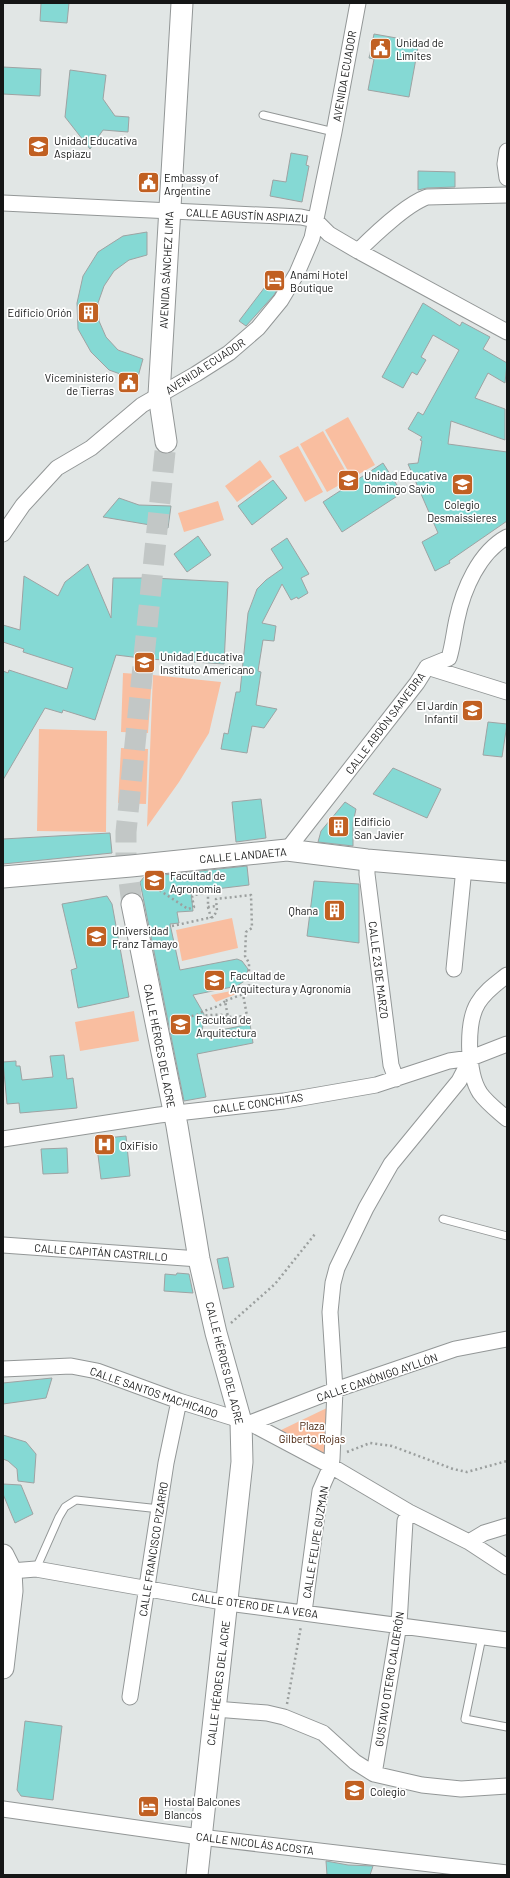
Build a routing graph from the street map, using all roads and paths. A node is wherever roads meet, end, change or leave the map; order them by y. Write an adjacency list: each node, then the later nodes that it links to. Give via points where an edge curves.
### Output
1 (182, 3): 9 (main road, AVENIDA SÁNCHEZ LIMA)
2 (358, 3): 4 (street, AVENIDA ECUADOR)
3 (263, 115): 4 (lane)
4 (334, 132): 10 (street, AVENIDA ECUADOR)
5 (507, 151): 6 (street)
6 (507, 178)
7 (507, 195): 11 (street, via 421,199)
8 (3, 203): 9 (street, CALLE AGUSTÍN ASPIAZU)
9 (169, 211): 10 (street, CALLE AGUSTÍN ASPIAZU, via 301,217); 13 (main road, AVENIDA SÁNCHEZ LIMA)
10 (315, 220): 11 (street, CALLE AGUSTÍN ASPIAZU, via 329,234); 13 (street, AVENIDA ECUADOR, via 312,238 297,273 281,300 258,328 229,353)
11 (358, 251): 12 (street, CALLE AGUSTÍN ASPIAZU)
12 (507, 332)
13 (159, 395): 14 (main road, AVENIDA SÁNCHEZ LIMA); 15 (street, AVENIDA ECUADOR, via 142,405 91,448 57,468 23,506)
14 (166, 442)
15 (3, 534)
16 (507, 537): 17 (street, CALLE ABDÓN SAAVEDRA, via 488,553 476,569 460,606 449,658)
17 (427, 667): 18 (street); 19 (street, CALLE ABDÓN SAAVEDRA, via 418,683)
18 (507, 692)
19 (287, 850): 20 (main road, CALLE LANDAETA); 23 (main road, CALLE LANDAETA)
20 (367, 860): 21 (main road, CALLE LANDAETA); 39 (street, CALLE 23 DE MARZO, via 391,1065)
21 (464, 868): 22 (main road, CALLE LANDAETA); 30 (street)
22 (507, 872)
23 (3, 877)
24 (142, 879): 27 (path, via 188,909 194,907 194,895 206,893)
25 (132, 904): 40 (main road, CALLE HÉROES DEL ACRE)
26 (216, 906): 27 (path); 28 (path, via 217,911); 32 (path, via 216,899 251,895 252,928 246,932 245,948 245,956 249,963 249,987)
27 (208, 907): 28 (path)
28 (211, 918): 29 (path)
29 (172, 926)
30 (454, 969)
31 (507, 975): 38 (street, via 490,988 478,1003 471,1024)
32 (243, 994): 33 (path); 35 (path, via 247,1016)
33 (225, 1001): 34 (path, via 222,1005); 35 (path)
34 (197, 1015): 35 (path, via 224,1014); 36 (path)
35 (228, 1017)
36 (168, 1021)
37 (507, 1044): 38 (street, CALLE CONCHITAS)
38 (471, 1058): 39 (street, CALLE CONCHITAS, via 449,1061); 41 (street, via 473,1075 480,1092); 51 (street, CALLE FELIPE GUZMAN, via 459,1081 391,1164 340,1262 333,1283 330,1312)
39 (396, 1078): 40 (street, CALLE CONCHITAS, via 376,1085 284,1101)
40 (174, 1114): 42 (street, CALLE CONCHITAS); 47 (main road, CALLE HÉROES DEL ACRE)
41 (507, 1118)
42 (3, 1139)
43 (443, 1219): 45 (lane)
44 (315, 1234): 48 (path, via 275,1284)
45 (507, 1236)
46 (3, 1245): 47 (street, CALLE CAPITÁN CASTRILLO)
47 (199, 1259): 48 (main road, CALLE HÉROES DEL ACRE)
48 (216, 1333): 53 (main road, CALLE HÉROES DEL ACRE)
49 (507, 1339): 51 (street, CALLE CANÓNIGO AYLLÓN, via 455,1349)
50 (3, 1369): 52 (street, CALLE SANTOS MACHICADO, via 71,1366 97,1371)
51 (335, 1390): 53 (street, CALLE CANÓNIGO AYLLÓN); 55 (street, CALLE FELIPE GUZMAN)
52 (179, 1401): 53 (street, CALLE SANTOS MACHICADO); 56 (street, CALLE FRANCISCO PIZARRO, via 166,1463)
53 (246, 1422): 55 (street, CALLE SANTOS MACHICADO); 64 (main road, CALLE HÉROES DEL ACRE)
54 (507, 1461): 55 (path, via 467,1472 392,1446 370,1443 357,1447)
55 (331, 1463): 57 (street, CALLE SANTOS MACHICADO); 65 (street, CALLE FELIPE GUZMAN, via 320,1491)
56 (160, 1509): 62 (lane, via 76,1500 65,1507 59,1517); 63 (street, CALLE FRANCISCO PIZARRO)
57 (409, 1512): 59 (street, CALLE SANTOS MACHICADO); 66 (street, GUSTAVO OTERO CALDERÓN, via 405,1521)
58 (507, 1526): 59 (street, via 484,1533)
59 (469, 1542): 61 (street, CALLE SANTOS MACHICADO)
60 (6, 1565): 62 (street, CALLE OTERO DE LA VEGA); 69 (main road, via 12,1591)
61 (507, 1567)
62 (36, 1569): 63 (street, CALLE OTERO DE LA VEGA)
63 (146, 1589): 64 (street, CALLE OTERO DE LA VEGA); 70 (street, CALLE FRANCISCO PIZARRO)
64 (228, 1602): 65 (street, CALLE OTERO DE LA VEGA); 71 (main road, CALLE HÉROES DEL ACRE)
65 (304, 1612): 66 (street, CALLE OTERO DE LA VEGA); 72 (path, CALLE FELIPE GUZMAN)
66 (399, 1624): 67 (street, CALLE OTERO DE LA VEGA); 74 (street, GUSTAVO OTERO CALDERÓN)
67 (482, 1637): 68 (street, CALLE OTERO DE LA VEGA); 73 (lane, via 465,1720)
68 (507, 1640)
69 (3, 1668)
70 (130, 1697)
71 (215, 1709): 72 (street, via 267,1713); 77 (main road, CALLE HÉROES DEL ACRE)
72 (284, 1717): 74 (street, via 323,1733 355,1762)
73 (507, 1727)
74 (374, 1774): 75 (street, via 422,1785 461,1789)
75 (507, 1786)
76 (3, 1809): 77 (street, CALLE NICOLÁS ACOSTA)
77 (200, 1837): 78 (street, CALLE NICOLÁS ACOSTA); 79 (main road, CALLE HÉROES DEL ACRE)
78 (507, 1873)
79 (197, 1875)

